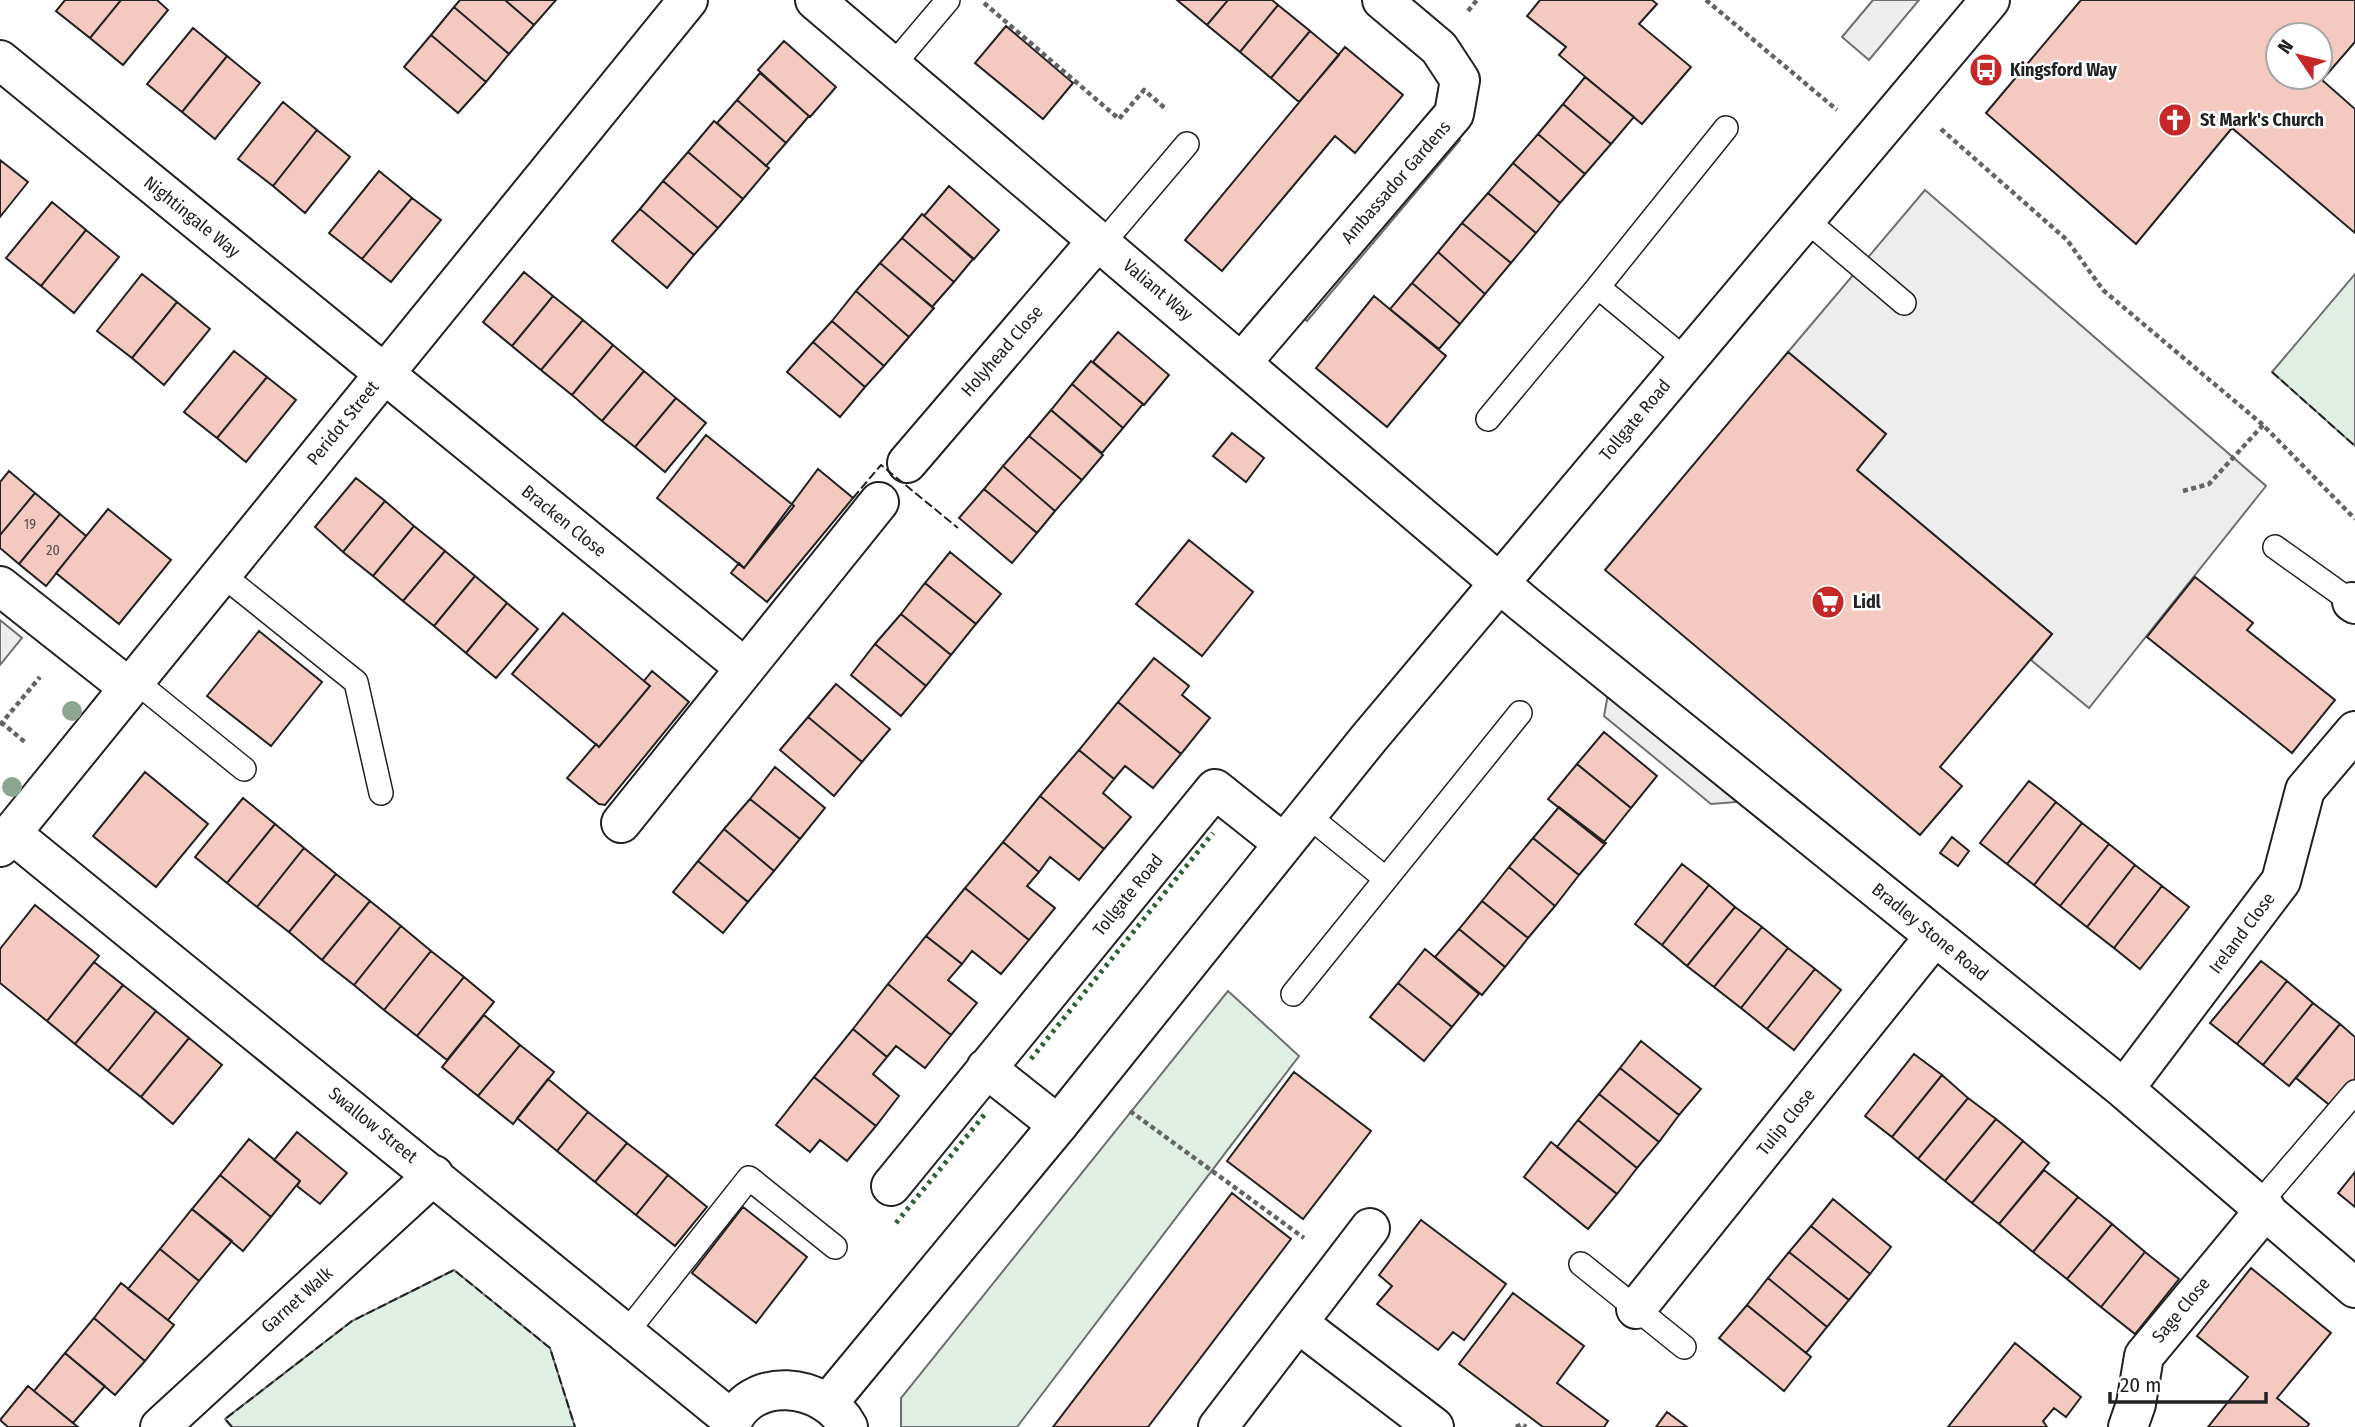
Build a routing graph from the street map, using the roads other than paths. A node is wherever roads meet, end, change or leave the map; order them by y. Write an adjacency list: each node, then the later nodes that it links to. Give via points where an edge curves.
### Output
1 (688, 0): 16 (street, Peridot Street)
2 (816, 0): 7 (street, Valiant Way)
3 (948, 0): 7 (lane)
4 (1382, 0): 15 (street, Ambassador Gardens, via 1439,48 1460,80 1454,114)
5 (1990, 0): 10 (street, Tollgate Road)
6 (0, 60): 16 (street, Nightingale Way)
7 (893, 65): 11 (street, Valiant Way)
8 (1726, 128): 12 (lane)
9 (1187, 144): 11 (lane)
10 (1805, 219): 13 (lane); 14 (street, Tollgate Road)
11 (1100, 242): 15 (street, Valiant Way); 18 (street, Holyhead Close)
12 (1598, 287): 14 (lane); 17 (lane)
13 (1905, 303)
14 (1686, 360): 22 (street, Tollgate Road)
15 (1242, 362): 22 (street, Valiant Way)
16 (383, 373): 21 (street, Peridot Street); 25 (street, Bracken Close)
17 (1488, 419)
18 (907, 463)
19 (878, 502): 25 (street)
20 (2275, 547): 24 (lane)
21 (220, 573): 26 (street, Peridot Street); 30 (lane, via 356,682)
22 (1499, 581): 31 (street, Tollgate Road); 36 (street, Bradley Stone Road)
23 (0, 586): 26 (street)
24 (2353, 603)
25 (745, 668): 32 (street)
26 (131, 684): 29 (lane); 33 (street, Peridot Street)
27 (1520, 713): 35 (lane)
28 (2355, 731): 39 (street, Ireland Close, via 2305,790 2281,881)
29 (244, 769)
30 (381, 793)
31 (1307, 814): 34 (street, Tollgate Road); 35 (lane)
32 (621, 823)
33 (3, 843): 42 (street, Swallow Street)
34 (1283, 844): 38 (street, Tollgate Road, via 1215,789); 41 (street, Tollgate Road)
35 (1386, 879): 37 (lane)
36 (1935, 936): 39 (street, Bradley Stone Road); 49 (street, Tulip Close)
37 (1293, 994)
38 (986, 1068): 41 (street); 43 (street, Tollgate Road)
39 (2124, 1089): 44 (street, Bradley Stone Road)
40 (2355, 1092): 44 (lane)
41 (1058, 1125): 53 (street, Tollgate Road)
42 (435, 1175): 51 (street, Swallow Street); 55 (street, Garnet Walk)
43 (891, 1186)
44 (2263, 1206): 48 (street, Bradley Stone Road); 58 (street, Sage Close, via 2144,1356)
45 (1370, 1228): 50 (street)
46 (835, 1247): 51 (lane, via 749,1178)
47 (1581, 1264): 49 (lane)
48 (2355, 1288)
49 (1636, 1309): 52 (lane)
50 (1298, 1323): 56 (street); 57 (street)
51 (626, 1333): 54 (street, Swallow Street)
52 (1684, 1347)
53 (838, 1415): 54 (street, Tollgate Road, via 804,1390 777,1390 752,1400)
54 (731, 1424)
55 (160, 1427)
56 (1218, 1427)
57 (1434, 1427)
58 (2127, 1427)

